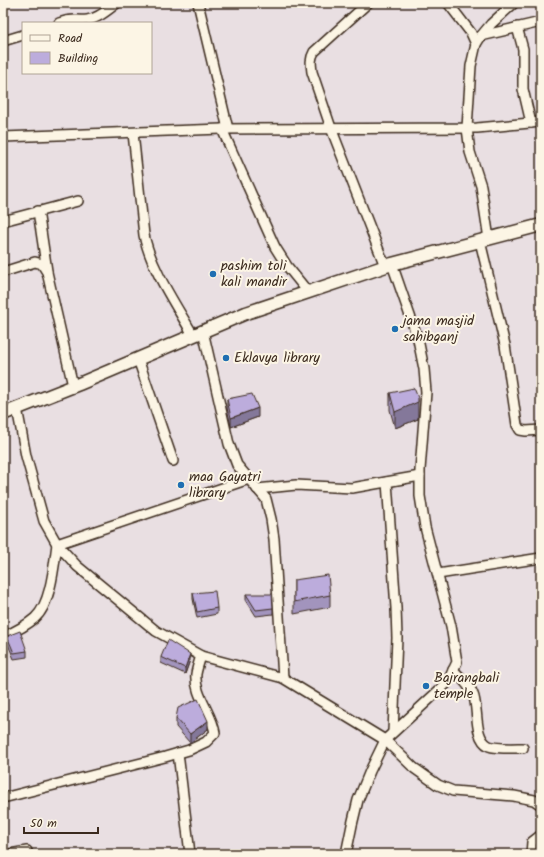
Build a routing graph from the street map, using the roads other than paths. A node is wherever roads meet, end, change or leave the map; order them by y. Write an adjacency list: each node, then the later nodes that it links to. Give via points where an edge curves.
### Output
1 (117, 3): 6 (street, via 95,18)
2 (198, 3): 17 (street)
3 (368, 3): 15 (street, via 314,52 311,58 312,72)
4 (448, 3): 12 (street, via 471,33)
5 (514, 3): 10 (street)
6 (62, 22)
7 (541, 22): 8 (street)
8 (517, 27): 10 (street); 14 (street, via 523,53 523,89)
9 (22, 35): 11 (street)
10 (481, 36): 12 (street)
11 (3, 41)
12 (476, 44): 16 (street, via 471,66)
13 (541, 122): 14 (street)
14 (531, 123): 16 (street)
15 (331, 128): 16 (street); 17 (street); 25 (street)
16 (467, 128): 24 (street, via 470,152 481,186)
17 (225, 129): 18 (street); 28 (street, via 275,247)
18 (133, 132): 19 (street); 29 (street, via 147,249 160,276)
19 (3, 137)
20 (78, 201): 21 (street)
21 (38, 211): 22 (street); 27 (street)
22 (3, 221)
23 (541, 225): 24 (main road)
24 (484, 240): 25 (main road); 34 (street, via 505,345 517,425 520,430)
25 (389, 265): 28 (main road); 36 (street, via 418,339 424,369 426,392)
26 (3, 272): 27 (street, via 35,262 42,264)
27 (47, 272): 31 (street)
28 (308, 292): 29 (main road)
29 (198, 333): 30 (main road); 37 (street, via 229,444 237,465)
30 (138, 358): 31 (main road); 35 (street)
31 (73, 386): 32 (main road)
32 (17, 408): 33 (main road); 40 (street, via 26,456 44,521)
33 (3, 414)
34 (541, 430)
35 (173, 461)
36 (420, 476): 38 (street); 42 (street, via 424,519)
37 (249, 479): 39 (street); 40 (street)
38 (387, 482): 39 (street, via 352,488 296,485); 47 (street, via 397,638)
39 (257, 489): 46 (street, via 266,499 272,526)
40 (57, 544): 43 (street, via 47,600 43,609 27,624); 44 (street, via 77,566 156,631)
41 (541, 558): 42 (street)
42 (438, 574): 45 (street, via 453,633 457,662)
43 (3, 637)
44 (201, 656): 46 (street); 50 (street, via 196,675 198,687 214,724 215,733 206,742)
45 (453, 670): 47 (street, via 447,683); 49 (street, via 464,681 475,699 483,741 490,746)
46 (284, 678): 48 (street)
47 (393, 732): 48 (street)
48 (385, 740): 52 (street, via 414,768 438,785 453,791 514,796 534,800); 57 (street, via 358,800)
49 (523, 748)
50 (178, 753): 51 (street); 56 (street)
51 (3, 798)
52 (541, 805)
53 (541, 835): 58 (street, via 532,842)
54 (27, 851): 55 (street)
55 (10, 854)
56 (190, 854)
57 (346, 854)
58 (531, 854)

